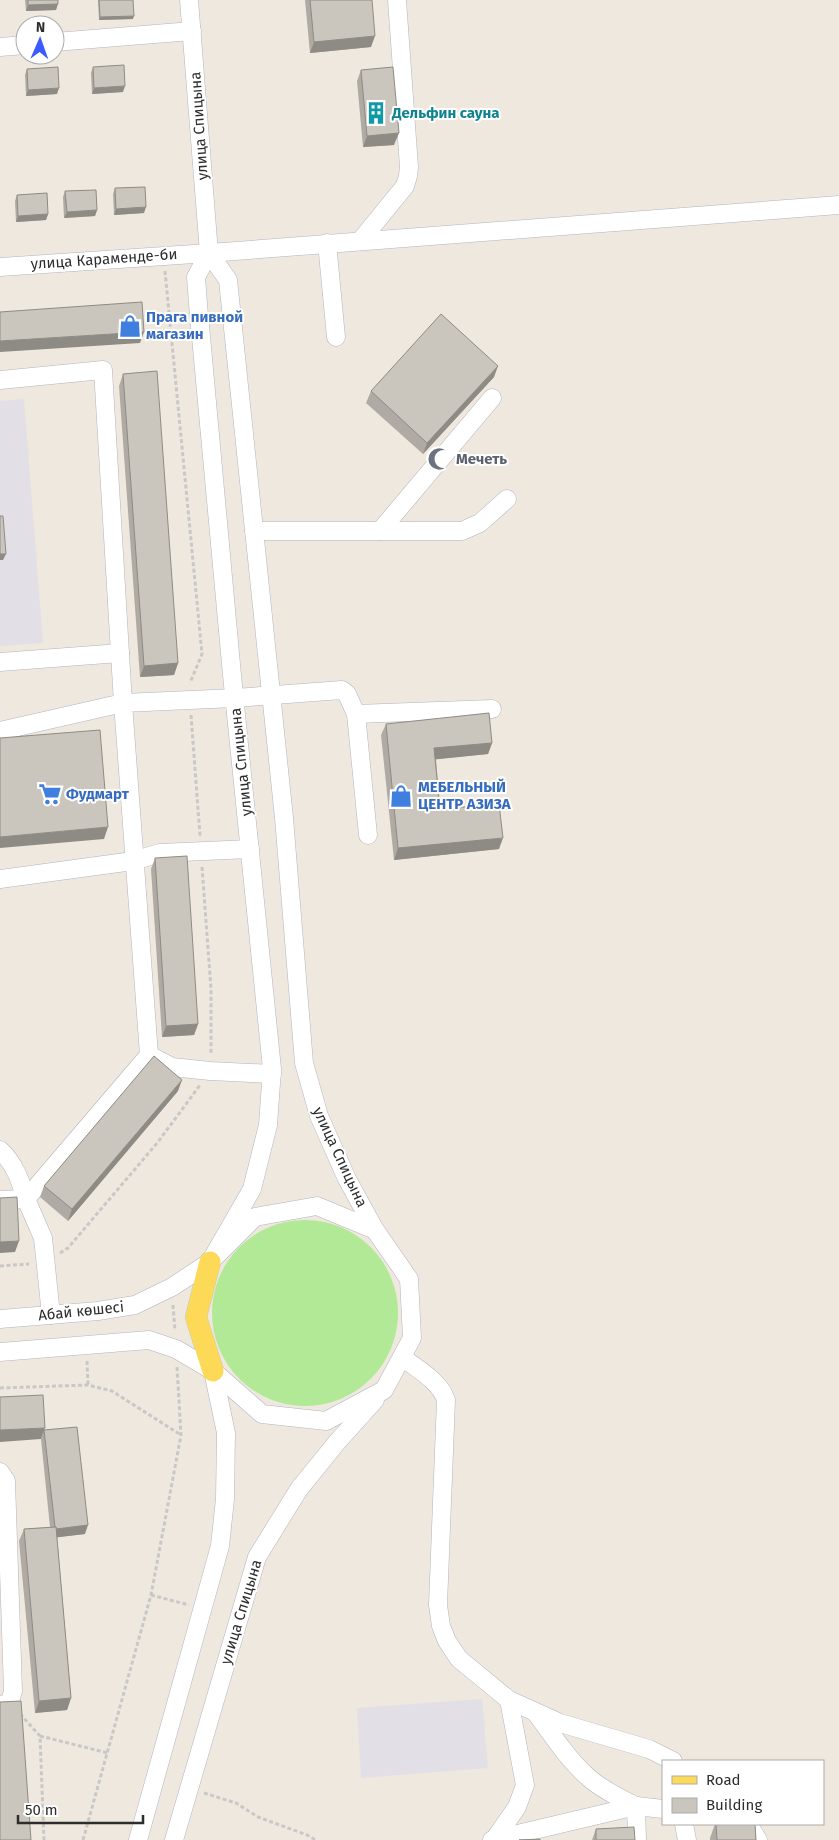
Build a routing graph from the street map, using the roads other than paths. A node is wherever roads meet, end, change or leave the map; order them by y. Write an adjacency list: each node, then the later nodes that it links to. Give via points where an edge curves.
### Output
1 (189, 0): 3 (street, улица Спицына)
2 (397, 0): 8 (street, via 408,176 404,186)
3 (192, 31): 4 (street); 10 (street, улица Спицына)
4 (65, 41)
5 (15, 46): 6 (street)
6 (0, 47)
7 (839, 205): 8 (street, улица Караменде-би)
8 (361, 240): 9 (street, улица Караменде-би)
9 (327, 243): 10 (street, улица Караменде-би); 12 (street)
10 (209, 252): 11 (street, улица Караменде-би); 16 (street, улица Спицына, via 228,280); 21 (street, улица Спицына, via 196,277)
11 (0, 267)
12 (336, 337)
13 (0, 380): 18 (street, via 102,370)
14 (492, 398): 17 (street)
15 (507, 499): 17 (street, via 480,523 462,531)
16 (254, 531): 17 (street); 20 (street, улица Спицына)
17 (380, 531)
18 (120, 653): 19 (street); 22 (street)
19 (0, 662)
20 (271, 695): 21 (street); 24 (street, via 342,690); 35 (street, улица Спицына, via 304,1063 319,1116)
21 (235, 698): 22 (street); 27 (street, улица Спицына)
22 (123, 703): 25 (street); 28 (street)
23 (492, 710): 24 (street)
24 (356, 714): 26 (street)
25 (0, 731)
26 (368, 835)
27 (250, 849): 28 (street, via 160,853); 31 (street, улица Спицына)
28 (134, 861): 29 (street); 30 (street)
29 (0, 879)
30 (149, 1055): 31 (street, via 172,1067); 33 (street)
31 (272, 1074): 36 (street, улица Спицына, via 268,1125 252,1188)
32 (0, 1150): 33 (street, via 18,1172)
33 (26, 1199): 34 (street); 37 (street, via 43,1238)
34 (0, 1200)
35 (376, 1230): 36 (street, Абай көшесі, via 317,1206 255,1217); 40 (street, улица Спицына, via 409,1279 412,1338)
36 (210, 1262): 37 (street, Абай көшесі, via 172,1287 135,1305); 41 (main road, via 196,1317)
37 (51, 1315): 38 (street, Абай көшесі)
38 (0, 1319)
39 (0, 1352): 41 (street, via 149,1340 176,1349)
40 (402, 1357): 42 (street, улица Спицына); 44 (street, via 437,1385 446,1400 438,1605 441,1626 459,1659)
41 (213, 1371): 42 (street, via 262,1414 326,1421); 52 (street, via 226,1433 225,1499 220,1546)
42 (384, 1390): 53 (street, улица Спицына, via 299,1489 257,1557)
43 (0, 1472): 45 (street, via 6,1481 13,1691)
44 (509, 1700): 46 (street); 54 (street, via 525,1785 517,1807)
45 (5, 1704)
46 (534, 1712): 47 (street, via 560,1723 649,1749); 48 (street, via 588,1778)
47 (671, 1760)
48 (636, 1806): 49 (street); 54 (street); 55 (street)
49 (662, 1809)
50 (684, 1825): 56 (street)
51 (749, 1825): 57 (street)
52 (138, 1840)
53 (174, 1840)
54 (493, 1840)
55 (637, 1840)
56 (687, 1840)
57 (758, 1840)

